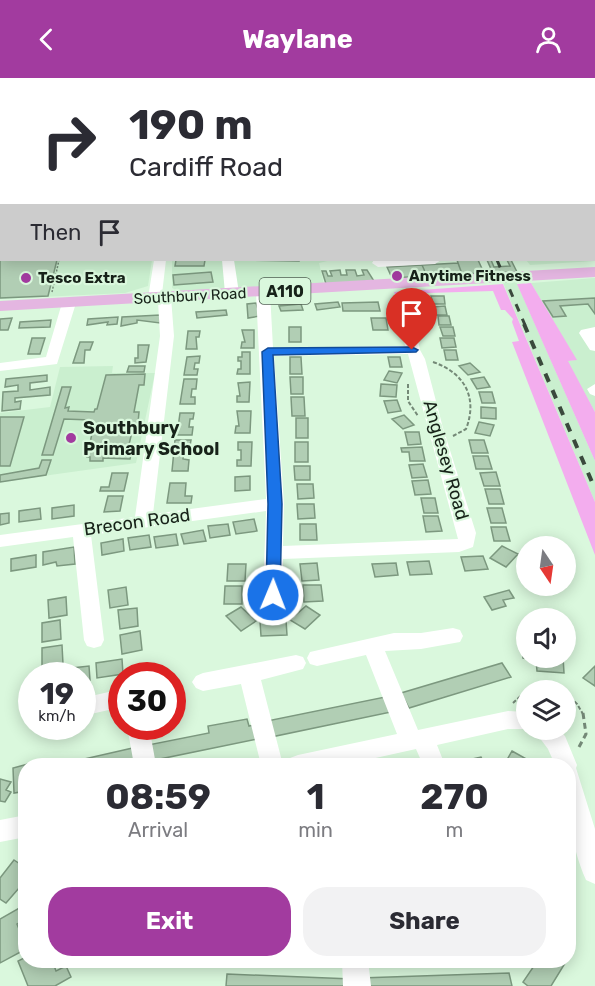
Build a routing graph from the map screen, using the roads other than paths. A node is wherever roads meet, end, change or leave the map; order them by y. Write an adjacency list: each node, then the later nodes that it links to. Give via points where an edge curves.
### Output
1 (160, 261): 9 (street)
2 (228, 261): 7 (street)
3 (378, 261): 5 (street)
4 (595, 272): 5 (main road, Southbury Road / A110)
5 (382, 284): 6 (main road, Southbury Road / A110)
6 (263, 292): 7 (main road, Southbury Road / A110); 15 (street)
7 (232, 293): 9 (main road, Southbury Road / A110)
8 (398, 299): 16 (street, Anglesey Road, via 403,303)
9 (161, 302): 10 (main road, Southbury Road / A110); 19 (street, via 167,336)
10 (69, 303): 11 (main road, Southbury Road / A110); 17 (street, via 52,361)
11 (0, 306)
12 (585, 316): 13 (street)
13 (595, 330): 14 (street, via 586,333)
14 (595, 347)
15 (268, 352): 16 (street); 18 (street)
16 (415, 354): 22 (street, Anglesey Road, via 467,542 459,546)
17 (0, 368)
18 (275, 504): 19 (street, Brecon Road); 22 (street)
19 (143, 521): 20 (street, Brecon Road)
20 (81, 529): 21 (street, Brecon Road); 25 (street)
21 (0, 541)
22 (274, 553): 23 (street)
23 (273, 595)
24 (453, 636): 26 (street)
25 (94, 640)
26 (372, 645): 27 (street); 32 (street)
27 (317, 658)
28 (296, 663): 29 (street)
29 (249, 674): 30 (street); 36 (street)
30 (203, 682)
31 (516, 720): 32 (street)
32 (417, 739): 37 (street); 38 (street)
33 (141, 740): 35 (street)
34 (554, 740): 39 (street)
35 (144, 758)
36 (270, 758)
37 (346, 758)
38 (429, 758)
39 (563, 758)
40 (576, 802): 43 (street)
41 (18, 828): 42 (street)
42 (0, 831)
43 (595, 872)
44 (356, 968): 45 (street)
45 (357, 986)

